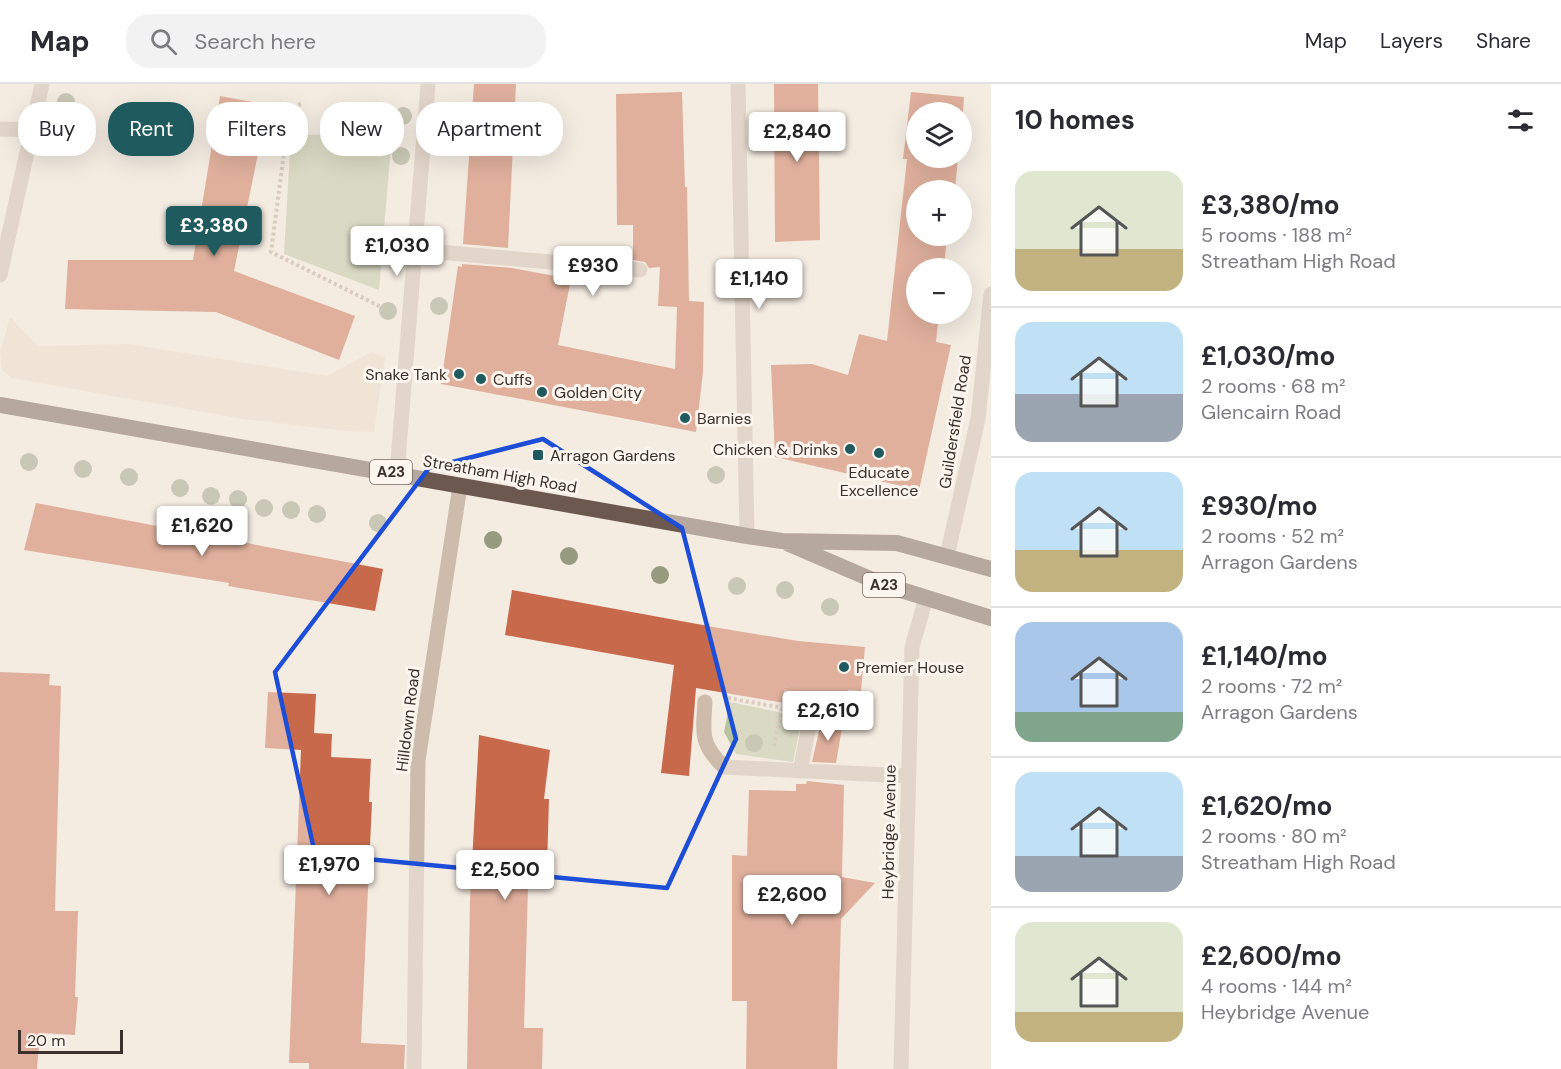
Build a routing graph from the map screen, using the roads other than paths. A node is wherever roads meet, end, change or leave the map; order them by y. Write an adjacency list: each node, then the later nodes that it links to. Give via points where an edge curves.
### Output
1 (42, 84): 4 (street)
2 (429, 84): 8 (street)
3 (738, 84): 15 (street)
4 (38, 102)
5 (0, 129): 6 (street)
6 (18, 130)
7 (27, 156): 10 (street)
8 (416, 250): 9 (street); 13 (street)
9 (640, 270)
10 (0, 275)
11 (991, 294): 17 (street, Guildersfield Road, via 978,419)
12 (0, 405): 13 (highway, Streatham High Road / A23)
13 (397, 473): 14 (highway, Streatham High Road / A23)
14 (460, 486): 15 (highway, Streatham High Road / A23); 25 (street, Hilldown Road, via 418,760)
15 (747, 536): 16 (highway, Streatham High Road / A23)
16 (782, 541): 17 (highway, Streatham High Road / A23, via 897,543); 19 (highway, Streatham High Road / A23, via 882,584)
17 (947, 555): 18 (highway, Streatham High Road / A23)
18 (991, 569)
19 (926, 598): 20 (highway, Streatham High Road / A23); 24 (street, Heybridge Avenue, via 912,647)
20 (991, 618)
21 (711, 699): 23 (street, via 703,738 712,756 724,767)
22 (810, 721): 23 (street)
23 (800, 771): 24 (street)
24 (908, 776): 26 (street, Heybridge Avenue)
25 (414, 1069)
26 (902, 1069)

